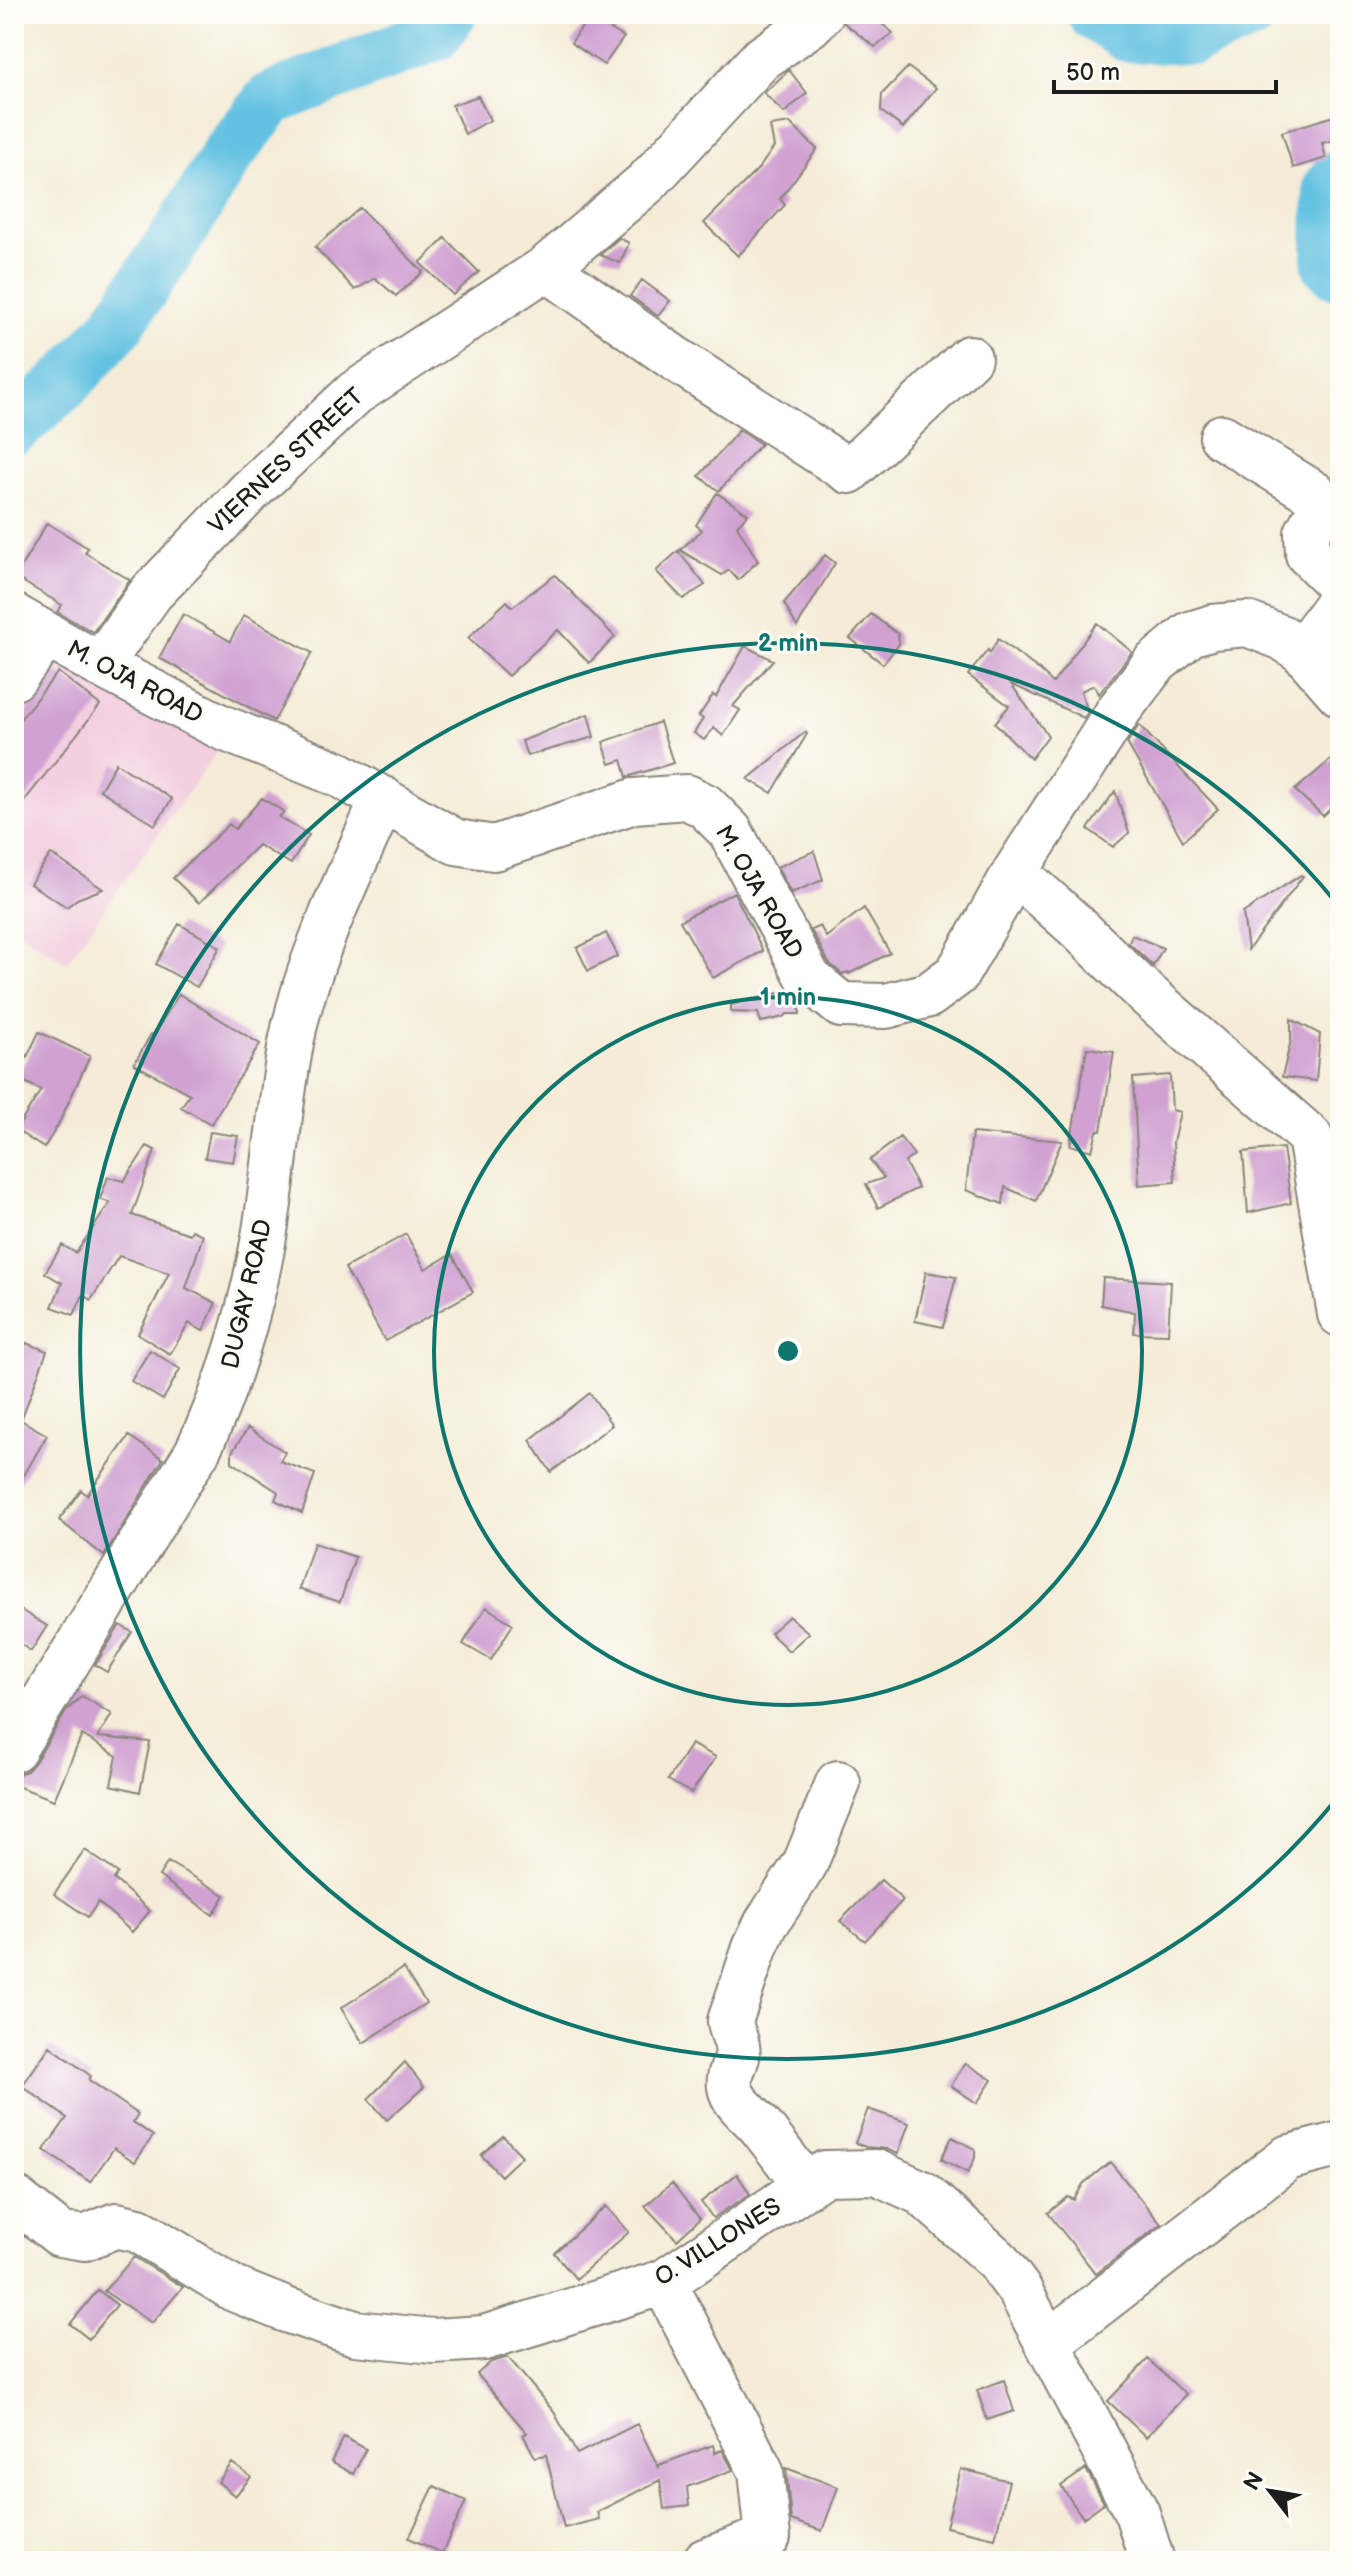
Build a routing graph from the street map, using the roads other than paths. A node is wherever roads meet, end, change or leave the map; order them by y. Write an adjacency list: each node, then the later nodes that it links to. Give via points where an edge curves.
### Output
1 (821, 14): 2 (street, VIERNES STREET, via 761,59 647,182)
2 (546, 268): 3 (street, via 849,471); 9 (street, VIERNES STREET, via 355,393 151,593)
3 (969, 358)
4 (1222, 437): 5 (street, via 1315,494 1319,511 1307,533 1308,554)
5 (1340, 586)
6 (1340, 600): 8 (street)
7 (30, 626): 9 (street, M. OJA ROAD); 10 (street)
8 (1302, 651): 11 (street, M. OJA ROAD); 13 (street, M. OJA ROAD, via 1247,624 1190,634 1154,664 1119,710)
9 (100, 665): 12 (street, M. OJA ROAD, via 221,727 340,775)
10 (14, 678)
11 (1340, 694)
12 (383, 799): 13 (street, M. OJA ROAD, via 456,842 494,848 634,801 687,797 705,806 730,831 809,979 841,1005 886,1006 929,995 957,974); 15 (street, DUGAY ROAD, via 315,955 292,1038 263,1240 217,1412)
13 (1015, 872): 14 (street, via 1310,1137)
14 (1340, 1314)
15 (14, 1749)
16 (838, 1783): 18 (street, via 805,1864 756,1945 730,2021 737,2045 730,2073 735,2098)
17 (1340, 2144): 21 (street, via 1287,2158)
18 (806, 2186): 20 (street, O. VILLONES); 21 (street, O. VILLONES, via 825,2173 876,2172 922,2193 997,2260)
19 (14, 2198): 20 (street, O. VILLONES, via 60,2234 85,2238 116,2225 138,2230 234,2289 355,2333 433,2341 484,2338)
20 (664, 2282): 22 (street, via 761,2471 768,2537)
21 (1048, 2343): 23 (street, O. VILLONES, via 1137,2513)
22 (705, 2561)
23 (1152, 2561)

